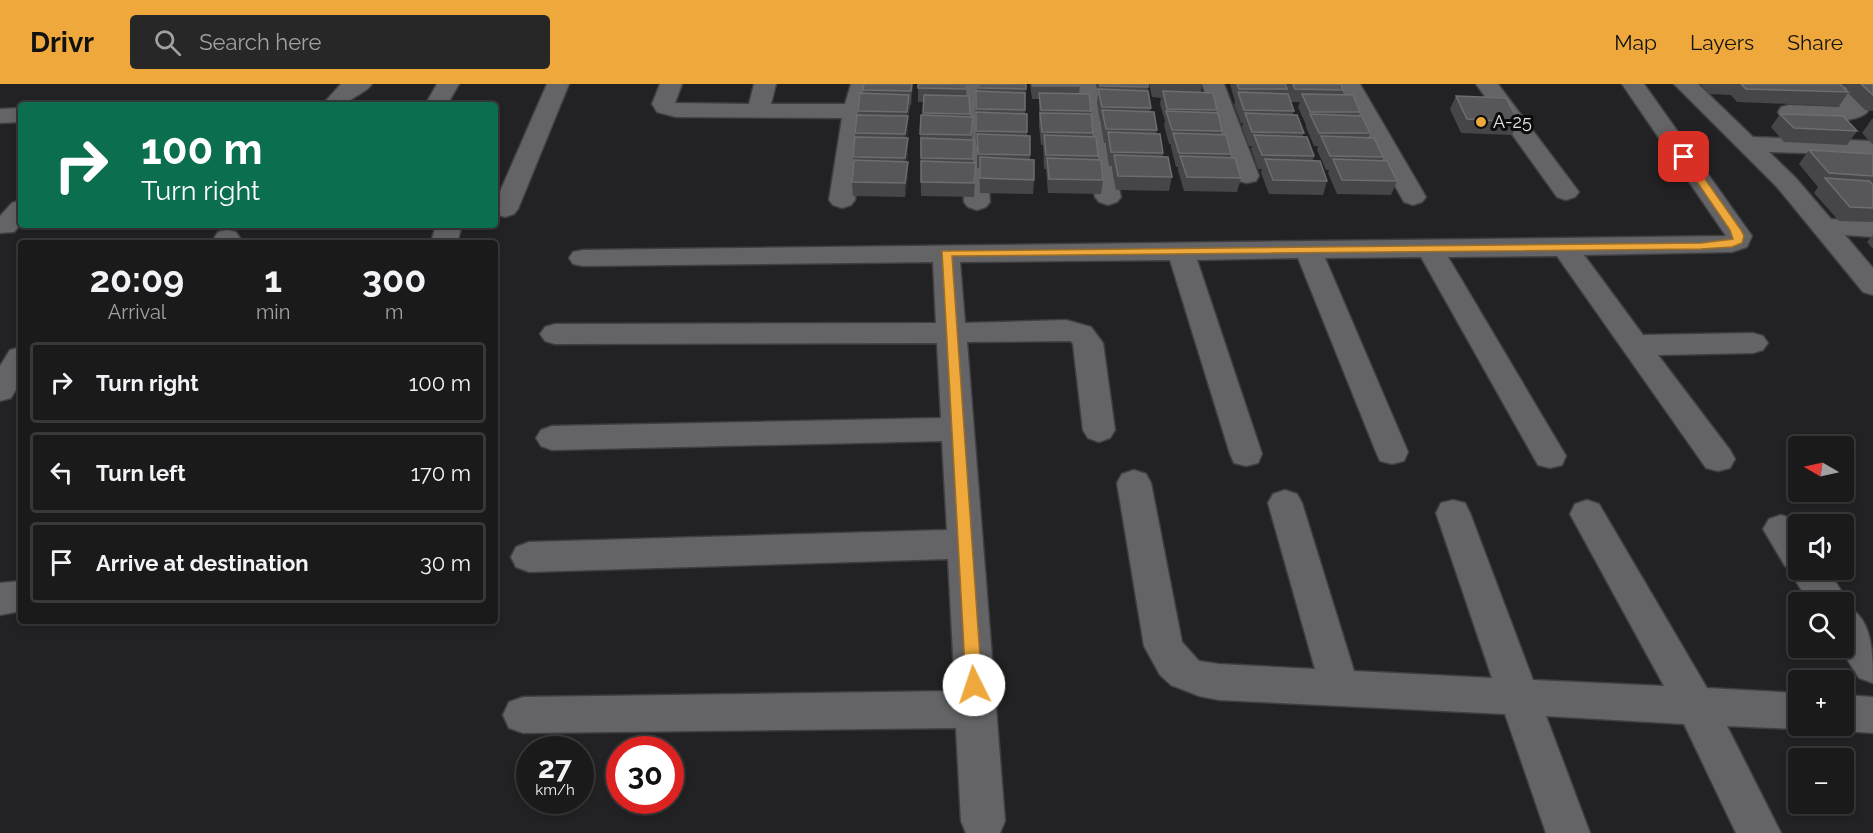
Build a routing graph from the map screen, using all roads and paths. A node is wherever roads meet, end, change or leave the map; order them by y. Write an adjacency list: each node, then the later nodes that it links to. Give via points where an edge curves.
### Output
1 (448, 84): 14 (street)
2 (558, 84): 28 (street)
3 (671, 84): 15 (street, via 665,107)
4 (765, 84): 15 (street)
5 (862, 84): 16 (street)
6 (970, 84): 27 (street)
7 (1085, 84): 24 (street)
8 (1213, 84): 22 (street)
9 (1349, 84): 25 (street)
10 (1487, 84): 23 (street)
11 (1633, 84): 31 (street, via 1736,230 1738,241 1701,246)
12 (1685, 84): 20 (street)
13 (1831, 84): 17 (street, via 1857,111)
14 (438, 102)
15 (758, 111): 16 (street)
16 (854, 111): 26 (street)
17 (1789, 112)
18 (18, 115): 19 (street)
19 (0, 116)
20 (1746, 144): 21 (street); 29 (street, via 1786,182)
21 (1873, 148)
22 (1247, 177)
23 (1566, 192)
24 (1108, 197)
25 (1413, 197)
26 (842, 200)
27 (977, 202)
28 (505, 209)
29 (1823, 226): 30 (street); 37 (street)
30 (1873, 229)
31 (1564, 247): 32 (street); 41 (street)
32 (1429, 248): 33 (street); 47 (street)
33 (1308, 249): 34 (street); 45 (street)
34 (1181, 251): 35 (street); 46 (street)
35 (946, 253): 36 (street); 38 (street)
36 (583, 258)
37 (1873, 286)
38 (951, 333): 39 (street); 42 (street); 43 (street, via 1049,330 1081,334 1088,344)
39 (555, 334)
40 (1753, 343): 41 (street)
41 (1635, 345): 48 (street)
42 (957, 429): 44 (street); 53 (street)
43 (1098, 430)
44 (552, 438)
45 (1392, 452)
46 (1246, 454)
47 (1550, 456)
48 (1718, 459)
49 (1134, 483): 59 (street, via 1162,646 1173,665 1191,678)
50 (1285, 503): 59 (street)
51 (1452, 513): 60 (street)
52 (1587, 514): 61 (street)
53 (965, 544): 54 (street); 62 (street)
54 (529, 557)
55 (18, 597): 56 (street)
56 (0, 600)
57 (1854, 637): 58 (street)
58 (1873, 666)
59 (1340, 689): 60 (street)
60 (1519, 697): 61 (street); 68 (street)
61 (1696, 706): 63 (street); 69 (street)
62 (976, 709): 65 (street); 67 (street)
63 (1788, 711)
64 (1854, 714): 66 (street)
65 (523, 715)
66 (1873, 715)
67 (983, 821)
68 (1568, 833)
69 (1759, 833)

